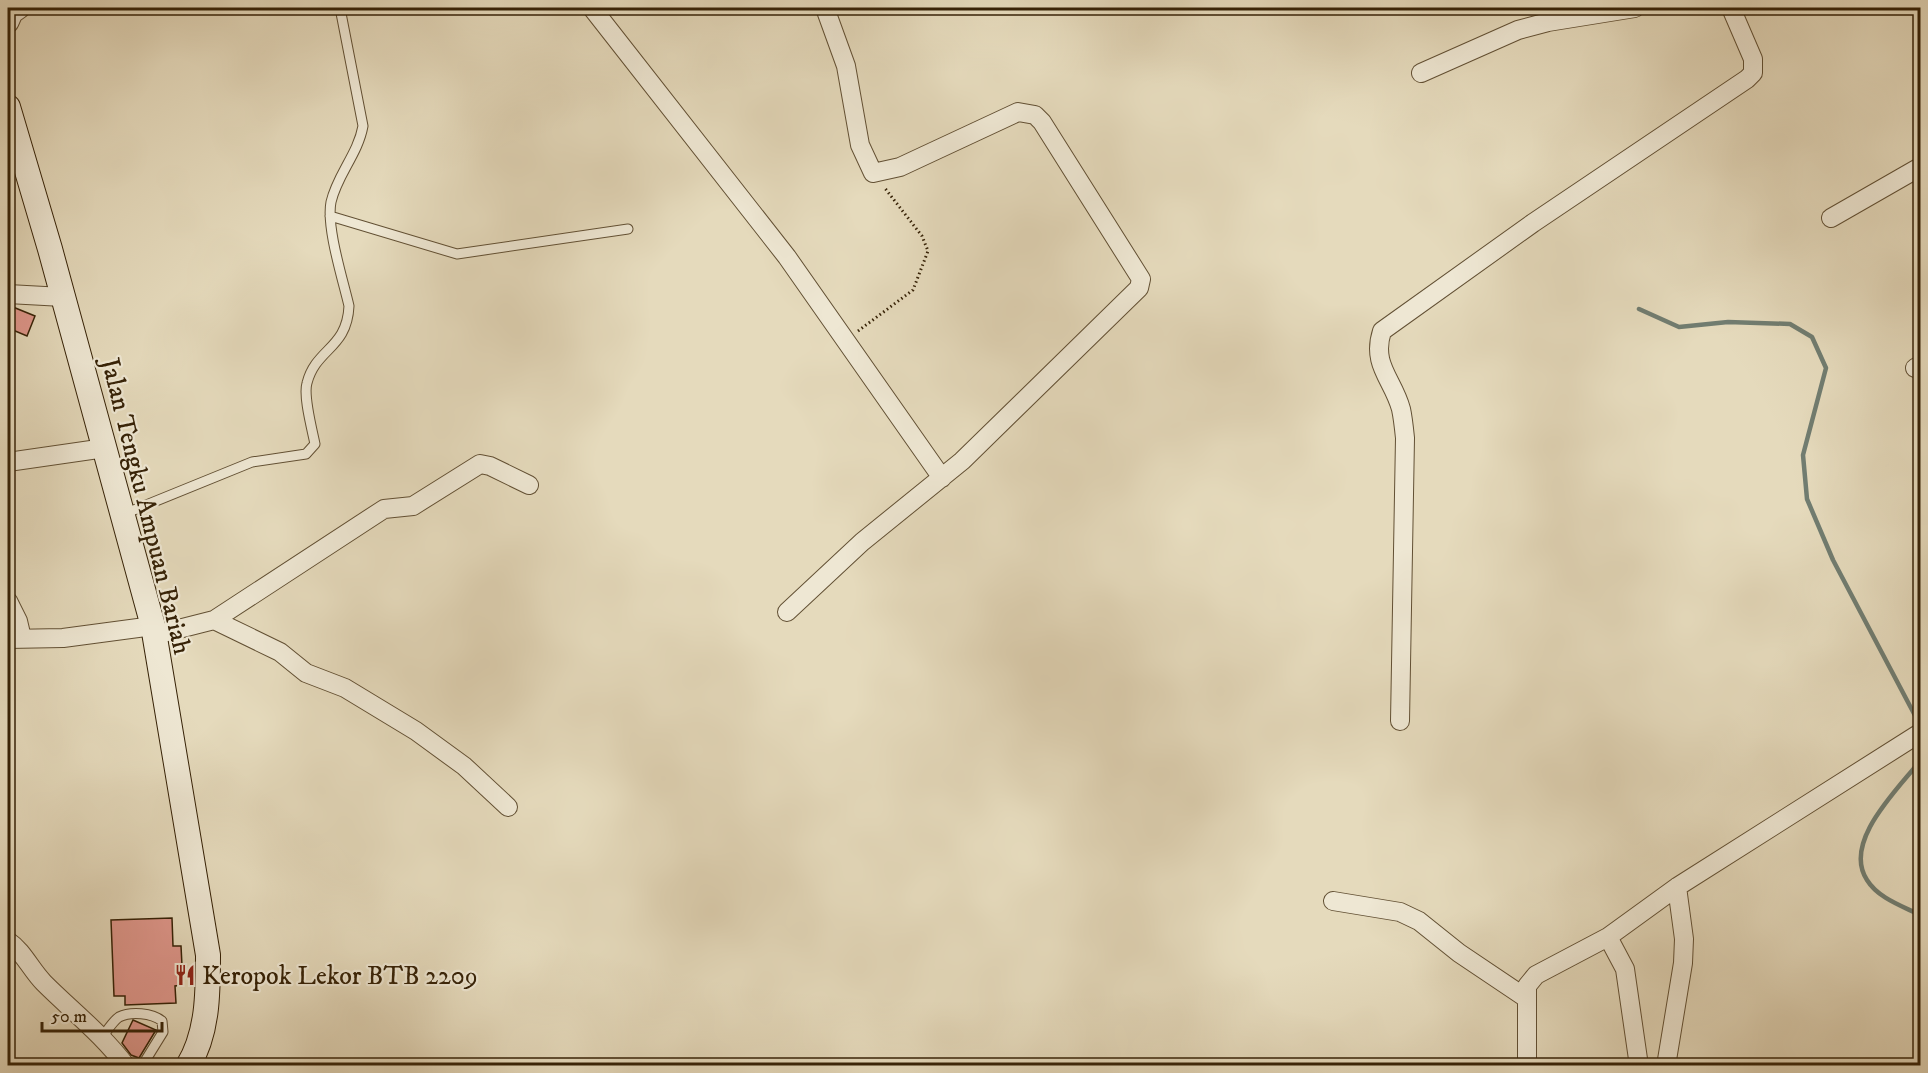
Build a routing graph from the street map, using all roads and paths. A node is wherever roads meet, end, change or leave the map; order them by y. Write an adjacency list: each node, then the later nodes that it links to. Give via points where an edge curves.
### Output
1 (19, 8): 7 (street)
2 (340, 8): 13 (lane, via 363,126 361,141 331,200)
3 (592, 8): 18 (street)
4 (825, 8): 12 (street, via 846,66 860,145)
5 (1635, 8): 8 (street, via 1518,30)
6 (1731, 8): 29 (street, via 1753,59 1753,73 1747,79 1533,223 1382,331 1378,344 1382,370 1400,407 1405,438)
7 (8, 22)
8 (1421, 73)
9 (8, 107): 10 (main road, Jalan Tengku Ampuan Bariah)
10 (12, 136): 17 (main road, Jalan Tengku Ampuan Bariah)
11 (1920, 166): 14 (street)
12 (873, 173): 18 (path, via 922,236 928,251 913,290); 21 (street, via 900,167 1018,112 1035,115 1141,279 1139,288)
13 (330, 216): 15 (lane, via 457,254); 23 (lane, via 349,306 348,320 345,333 313,367 306,385 315,444 312,450 252,462)
14 (1831, 218)
15 (628, 229)
16 (8, 294): 17 (street)
17 (63, 297): 19 (main road, Jalan Tengku Ampuan Bariah)
18 (846, 339): 21 (street)
19 (105, 448): 20 (street); 23 (main road, Jalan Tengku Ampuan Bariah)
20 (8, 462)
21 (942, 478): 25 (street, via 862,542)
22 (529, 485): 26 (street, via 480,464 412,506 384,509)
23 (124, 514): 27 (main road, Jalan Tengku Ampuan Bariah)
24 (8, 601): 28 (street, via 18,621)
25 (787, 612)
26 (214, 620): 27 (street); 31 (street, via 280,652 306,673 345,688 416,731 464,766)
27 (154, 631): 28 (street); 40 (main road, Jalan Tengku Ampuan Bariah, via 208,956 203,1030)
28 (15, 639)
29 (1400, 721)
30 (1915, 736): 32 (street)
31 (508, 807)
32 (1677, 887): 34 (street); 43 (street, via 1683,963)
33 (1333, 901): 36 (street, via 1400,912 1419,921)
34 (1608, 937): 36 (street, via 1536,975 1527,986); 42 (street, via 1625,969)
35 (8, 941): 37 (street, via 43,982)
36 (1526, 998): 41 (street)
37 (103, 1036): 38 (street); 39 (lane, via 118,1017 155,1015 162,1021 163,1032)
38 (126, 1065)
39 (142, 1065)
40 (188, 1065)
41 (1527, 1065)
42 (1638, 1065)
43 (1666, 1065)

